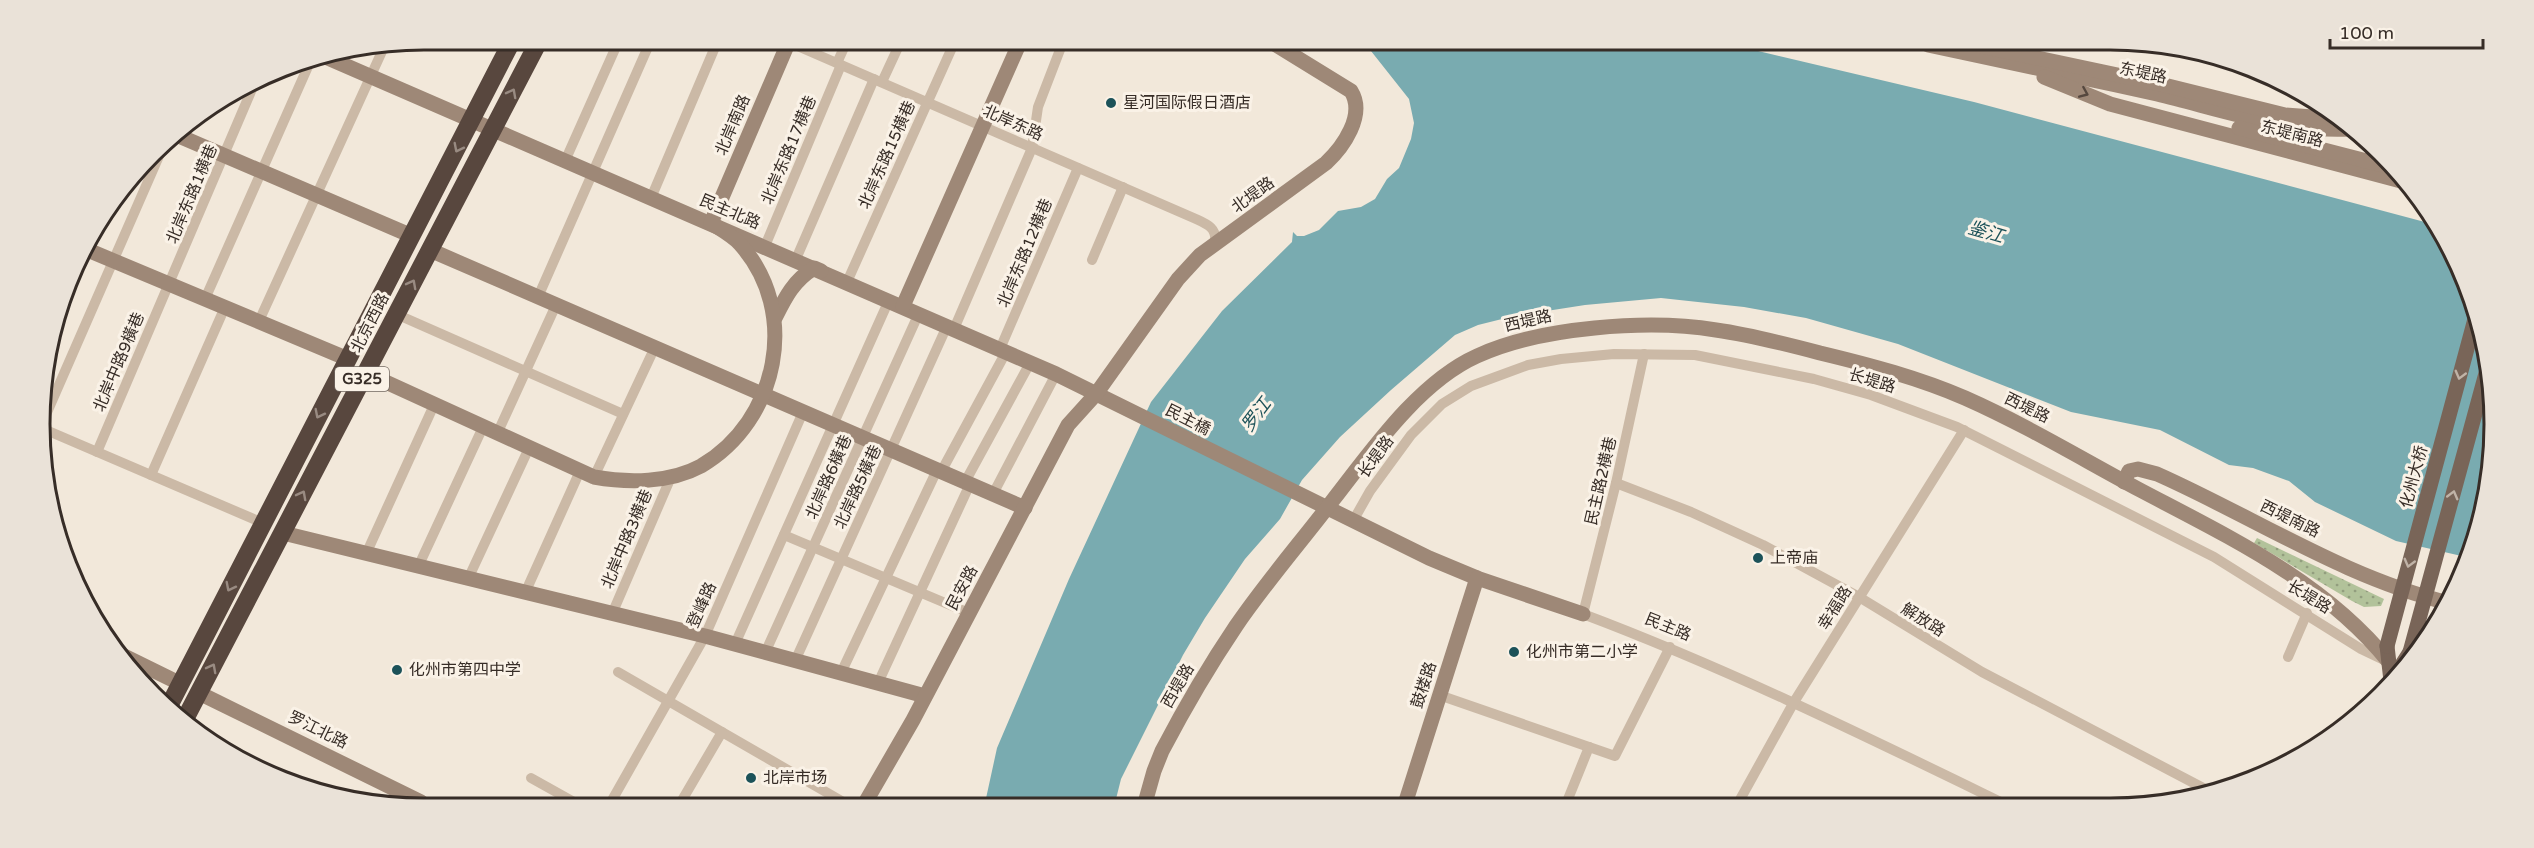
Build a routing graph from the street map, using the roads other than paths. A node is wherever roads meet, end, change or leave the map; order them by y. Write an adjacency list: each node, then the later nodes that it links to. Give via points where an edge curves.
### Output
1 (508, 49): 26 (highway, 北京西路 / G325)
2 (535, 49): 30 (highway, 北京西路 / G325, one-way to 2)
3 (615, 49): 37 (street)
4 (647, 49): 41 (street)
5 (714, 49): 45 (street)
6 (785, 49): 46 (street, 北岸南路)
7 (806, 49): 19 (street, 北岸东路)
8 (844, 49): 19 (street, 北岸东路17横巷)
9 (896, 49): 22 (street)
10 (951, 49): 24 (street, 北岸东路15横巷)
11 (1017, 49): 29 (street)
12 (1060, 49): 33 (street, 北岸路5橫巷, via 1038,107)
13 (1283, 49): 47 (street, 北堤路, via 1351,91 1354,115 1349,134 1326,163 1232,232)
14 (1946, 49): 18 (street, 东堤路)
15 (1993, 49): 25 (street, 东堤路)
16 (382, 52): 21 (street)
17 (334, 61): 21 (street, 民主北路)
18 (2011, 63): 25 (street, 东堤路); 31 (street, one-way to 31, via 2110,104)
19 (839, 64): 22 (street, 北岸东路); 49 (street, 北岸东路17横巷)
20 (307, 68): 40 (street)
21 (372, 76): 26 (street, 民主北路); 44 (street)
22 (878, 81): 24 (street, 北岸东路); 52 (street)
23 (251, 92): 35 (street, 北岸东路1横巷)
24 (927, 102): 29 (street, 北岸东路); 56 (street, 北岸东路15横巷)
25 (2231, 107): 27 (street, 东堤路); 31 (street)
26 (472, 120): 30 (street, 民主北路); 48 (highway, 北京西路 / G325, one-way to 48)
27 (2333, 123)
28 (2336, 125): 34 (street)
29 (982, 126): 33 (street, 北岸东路); 60 (street)
30 (493, 129): 37 (street, 民主北路); 50 (highway, 北京西路 / G325)
31 (2242, 134): 34 (street, 东堤南路); 42 (street, 东堤南路)
32 (183, 138): 35 (street)
33 (1032, 148): 39 (street, 北岸东路); 67 (street, 北岸路5橫巷)
34 (2328, 150): 38 (street, 东堤南路)
35 (224, 156): 40 (street); 57 (street, 北岸东路1横巷)
36 (157, 161): 54 (street)
37 (565, 161): 41 (street, 民主北路)
38 (2380, 164)
39 (1077, 168): 43 (street, 北岸东路); 70 (street, 北岸东路12横巷)
40 (261, 171): 44 (street); 59 (street)
41 (593, 173): 45 (street, 民主北路); 58 (street)
42 (2393, 179)
43 (1123, 187): 47 (street, 北岸东路); 53 (street)
44 (317, 195): 48 (street); 66 (street)
45 (651, 198): 46 (street, 民主北路)
46 (711, 223): 49 (street, 民主北路); 65 (street, via 739,243 757,266)
47 (1214, 235): 79 (street, 北堤路)
48 (412, 236): 72 (highway, 北京西路 / G325)
49 (765, 246): 52 (street, 民主北路)
50 (430, 250): 58 (street); 64 (highway, 北京西路 / G325, one-way to 50)
51 (92, 252): 54 (street)
52 (796, 259): 55 (street, 民主北路)
53 (1092, 260)
54 (115, 261): 57 (street); 82 (street)
55 (830, 274): 56 (street, 民主北路); 65 (street, via 814,268 801,276 790,288)
56 (847, 282): 60 (street, 民主北路)
57 (170, 284): 59 (street); 93 (street, 北岸中路9橫巷)
58 (538, 297): 61 (street)
59 (205, 299): 62 (street)
60 (896, 303): 63 (street, 民主北路); 85 (street)
61 (556, 304): 69 (street); 74 (street)
62 (225, 307): 66 (street); 96 (street)
63 (919, 313): 67 (street, 民主北路); 90 (street, 北岸路6橫巷)
64 (396, 314): 74 (street); 75 (highway, 北京西路 / G325)
65 (775, 318): 78 (street, via 777,348)
66 (259, 321): 72 (street)
67 (950, 327): 70 (street, 民主北路); 92 (street, 北岸路5橫巷)
68 (2472, 329): 132 (main road, 化州大桥, one-way to 132, bridge, via 2387,646)
69 (655, 347): 78 (street); 84 (street)
70 (1003, 351): 73 (street, 民主北路); 94 (street, 北岸东路12横巷)
71 (1644, 354): 87 (street, 长堤路, via 1695,355 1814,379 1871,395); 100 (street, 民主路2横巷); 105 (street, 长堤路, via 1544,361 1488,378 1459,392 1411,435)
72 (348, 358): 106 (highway, 北京西路 / G325, one-way to 106)
73 (1030, 363): 76 (street, 民主北路); 99 (street)
74 (526, 371): 84 (street); 89 (street)
75 (366, 373): 81 (street); 107 (highway, 北京西路 / G325, one-way to 75)
76 (1056, 374): 79 (street, 民主北路); 101 (street)
77 (2482, 387): 126 (main road, one-way to 77, bridge)
78 (762, 394): 83 (street); 97 (street, via 734,439 701,466)
79 (1096, 394): 80 (street, 民主北路); 103 (street, 民安路, via 1068,425)
80 (1116, 404): 102 (street, 民主橋)
81 (434, 405): 86 (street); 110 (street)
82 (50, 406)
83 (803, 412): 85 (street); 124 (street, 登峰路)
84 (623, 414): 95 (street)
85 (833, 425): 90 (street); 108 (street)
86 (483, 427): 89 (street); 112 (street)
87 (1964, 430): 118 (street, 幸福路); 121 (street, 长堤路, via 2214,557)
88 (50, 432): 93 (street)
89 (497, 434): 91 (street)
90 (863, 438): 92 (street); 109 (street, 北岸路6橫巷)
91 (529, 448): 95 (street); 115 (street)
92 (891, 450): 94 (street); 111 (street, 北岸路5橫巷)
93 (97, 452): 96 (street)
94 (939, 471): 99 (street); 113 (street, 北岸东路12横巷)
95 (587, 474): 97 (street, via 610,480); 117 (street)
96 (151, 475): 106 (street)
97 (671, 477): 122 (street, 北岸中路3横巷)
98 (2124, 482): 104 (street, 西堤路, via 2050,439 1908,376 1713,329 1631,327 1537,336 1514,341 1465,362 1420,398); 119 (street, 西堤南路, via 2129,471 2135,469 2157,474 2372,578); 132 (street, 西堤路, via 2232,538 2291,574 2375,644)
99 (968, 483): 101 (street); 116 (street)
100 (1616, 483): 118 (street, 解放路, via 1736,532); 123 (street, 民主路2横巷)
101 (993, 494): 103 (street)
102 (1308, 501): 104 (street, 民主路)
103 (1024, 508): 120 (street, 民安路)
104 (1326, 509): 105 (street, 民主路); 154 (street, 西堤路, via 1256,598 1216,657 1162,751)
105 (1353, 521): 114 (street, 民主路)
106 (263, 523): 135 (highway, 北京西路 / G325, one-way to 135)
107 (283, 533): 110 (street); 137 (highway, 北京西路 / G325, one-way to 107)
108 (784, 535): 109 (street); 125 (street)
109 (813, 547): 111 (street); 128 (street, 北岸路6橫巷)
110 (366, 554): 112 (street)
111 (841, 559): 113 (street); 131 (street, 北岸路5橫巷)
112 (418, 567): 115 (street)
113 (886, 578): 116 (street); 134 (street, 北岸东路12横巷)
114 (1477, 578): 123 (street, 民主路); 138 (street, 鼓楼路)
115 (468, 579): 117 (street)
116 (920, 592): 120 (street); 136 (street)
117 (525, 593): 122 (street)
118 (1859, 597): 142 (street, 幸福路); 147 (street, 解放路, via 1982,672)
119 (2440, 601)
120 (969, 613): 139 (street, 民安路)
121 (2307, 613): 129 (street); 132 (street, 长堤路)
122 (612, 614): 124 (street)
123 (1583, 614): 127 (street, 民主路)
124 (705, 636): 125 (street); 141 (street, 登峰路)
125 (735, 644): 128 (street)
126 (2412, 645)
127 (1670, 646): 142 (street, 民主路); 145 (street, via 1615,756)
128 (765, 652): 131 (street)
129 (2289, 657)
130 (134, 661): 135 (street)
131 (795, 661): 134 (street)
132 (2393, 668)
133 (618, 672): 141 (street)
134 (841, 673): 136 (street)
135 (180, 683): 140 (highway, 北京西路 / G325)
136 (878, 683): 139 (street)
137 (199, 693): 143 (highway, 北京西路 / G325); 148 (street, 罗江北路)
138 (1439, 695): 145 (street); 155 (street, 鼓楼路)
139 (925, 696): 153 (street, 民安路)
140 (172, 701)
141 (669, 701): 144 (street); 150 (street, 登峰路)
142 (1794, 702): 157 (street, 幸福路); 158 (street, 民主路)
143 (188, 714)
144 (722, 732): 151 (street); 152 (street)
145 (1589, 747): 156 (street)
146 (531, 778): 149 (street)
147 (2202, 787)
148 (413, 798)
149 (567, 798)
150 (613, 798)
151 (683, 798)
152 (836, 798)
153 (868, 798)
154 (1146, 798)
155 (1407, 798)
156 (1568, 798)
157 (1741, 798)
158 (1993, 798)

